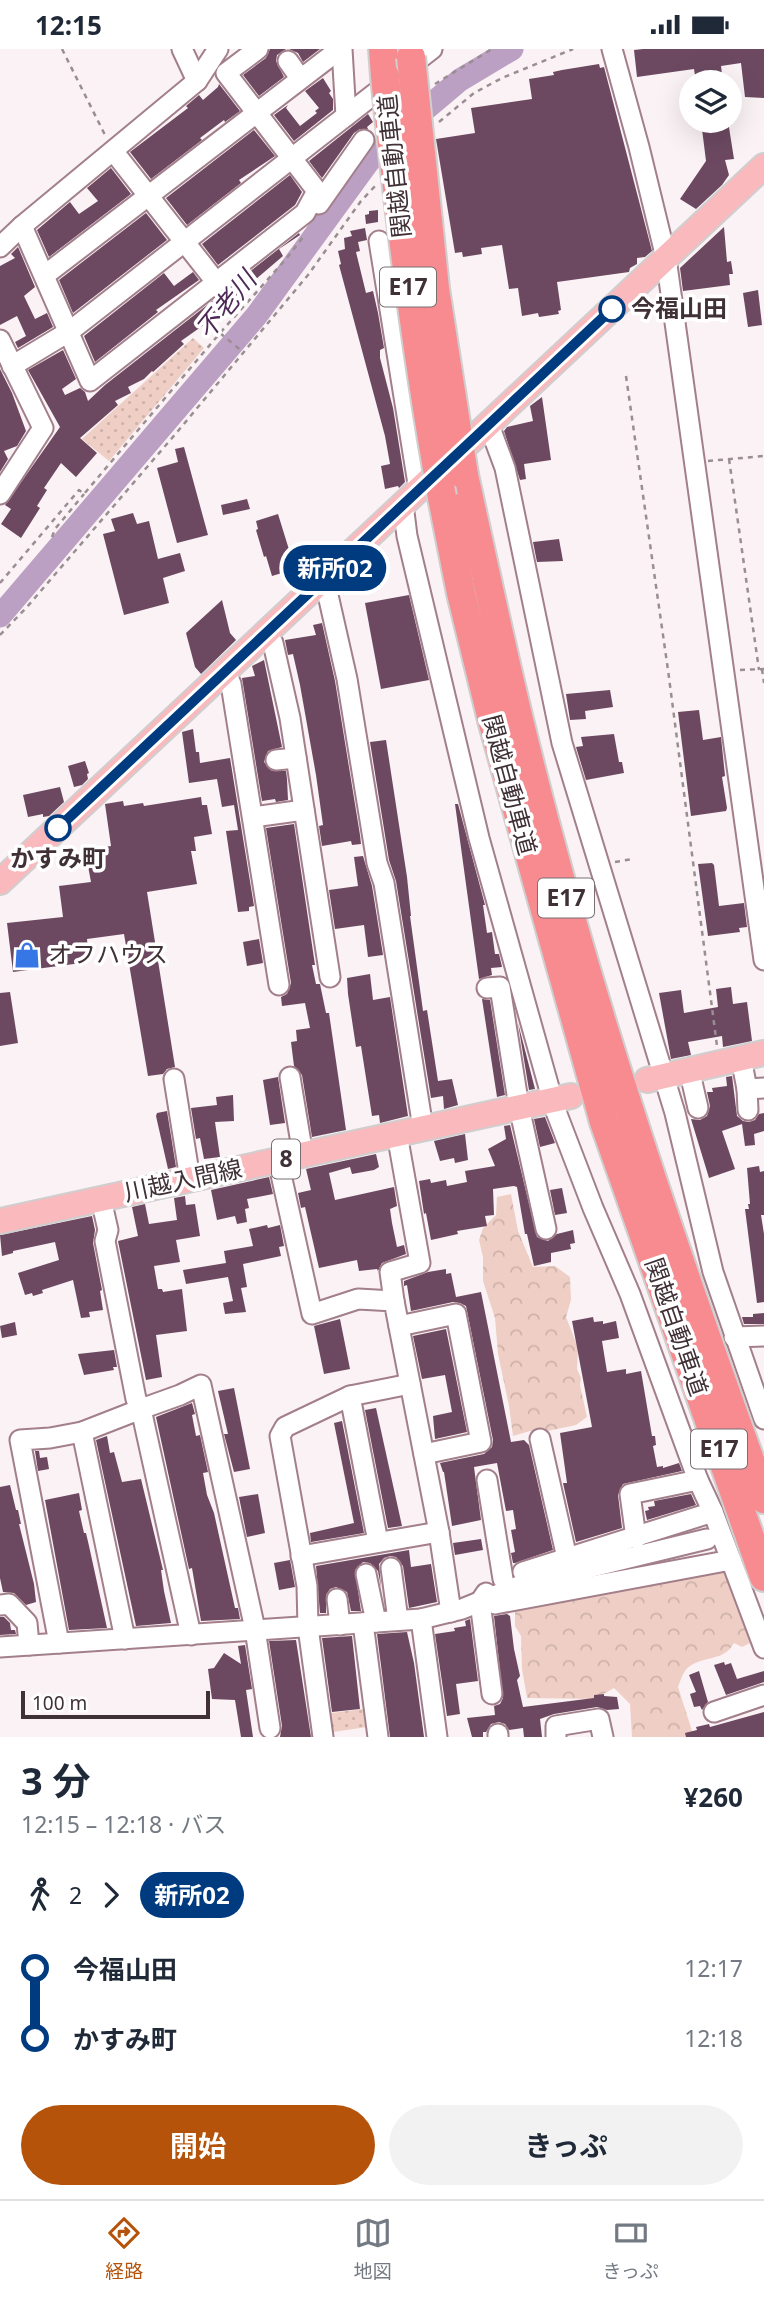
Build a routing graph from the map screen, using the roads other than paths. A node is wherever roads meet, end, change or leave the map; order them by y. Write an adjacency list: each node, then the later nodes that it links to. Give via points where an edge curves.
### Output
1 (182, 49): 11 (street)
2 (258, 49): 9 (street)
3 (341, 49): 10 (street); 13 (street)
4 (612, 49): 24 (street)
5 (418, 52): 13 (street); 76 (highway, 関越自動車道 / E17, bridge, via 435,289 464,475 486,576 554,855 634,1122)
6 (216, 53): 9 (street); 11 (street)
7 (288, 61): 10 (street)
8 (384, 63): 32 (highway, 関越自動車道 / E17, bridge, via 421,382)
9 (226, 73): 12 (street)
10 (300, 78): 12 (street)
11 (197, 81): 15 (street)
12 (256, 112): 16 (street); 18 (street)
13 (345, 116): 16 (street)
14 (364, 140): 19 (street)
15 (114, 152): 18 (street); 20 (street)
16 (293, 159): 19 (street, via 317,191); 22 (street)
17 (764, 166): 24 (main road)
18 (148, 195): 22 (street); 25 (street)
19 (316, 203): 26 (street)
20 (22, 226): 23 (street); 25 (street)
21 (379, 241): 32 (street)
22 (185, 242): 26 (street); 27 (street)
23 (0, 247)
24 (666, 258): 30 (main road); 41 (street)
25 (45, 275): 27 (street)
26 (216, 282): 27 (street, via 90,381)
27 (69, 331): 29 (street)
28 (0, 340): 29 (street)
29 (12, 366): 31 (street, via 43,428)
30 (487, 426): 32 (main road); 48 (street, via 505,467)
31 (1, 491)
32 (421, 497): 33 (main road); 51 (street, via 407,535 479,838); 87 (highway, 関越自動車道 / E17, via 461,593 531,868 604,1122)
33 (319, 583): 34 (main road); 55 (street, via 328,595 368,842 384,883)
34 (265, 634): 35 (main road); 36 (street, via 273,643)
35 (225, 672): 39 (street, via 231,684); 40 (main road)
36 (296, 758): 37 (street); 38 (street)
37 (276, 760)
38 (304, 810): 39 (street); 42 (street)
39 (253, 817): 43 (street)
40 (1, 881)
41 (764, 960)
42 (330, 977)
43 (279, 985)
44 (487, 988): 52 (street, via 500,987 502,1039)
45 (742, 1057): 46 (main road); 50 (street)
46 (689, 1069): 48 (main road); 53 (street)
47 (290, 1077): 57 (street)
48 (655, 1078): 66 (street, via 675,1113 713,1272)
49 (174, 1079): 59 (street)
50 (755, 1088): 54 (street)
51 (562, 1097): 52 (main road, 川越入間線 / 8); 75 (street, via 555,1109)
52 (520, 1107): 55 (main road, 川越入間線 / 8); 62 (street)
53 (698, 1108)
54 (748, 1110)
55 (424, 1128): 56 (main road, 川越入間線 / 8)
56 (397, 1135): 57 (main road, 川越入間線 / 8); 63 (street, via 421,1263 390,1272)
57 (303, 1155): 58 (main road, 川越入間線 / 8)
58 (278, 1161): 59 (main road, 川越入間線 / 8); 63 (street, via 312,1314 358,1299)
59 (190, 1179): 60 (main road, 川越入間線 / 8)
60 (101, 1199): 61 (main road, 川越入間線 / 8); 69 (street, via 108,1230 105,1241)
61 (0, 1221)
62 (545, 1229)
63 (394, 1301): 64 (street)
64 (399, 1326): 67 (street); 73 (street, via 456,1314 481,1442)
65 (764, 1336): 66 (street)
66 (734, 1337): 70 (street)
67 (410, 1384): 68 (street); 73 (street)
68 (350, 1396): 81 (street); 82 (street, via 281,1432)
69 (141, 1409): 71 (street); 98 (street, via 201,1385); 99 (street)
70 (764, 1419)
71 (82, 1432): 100 (street); 101 (street, via 20,1440)
72 (540, 1439): 83 (street)
73 (424, 1454): 78 (street)
74 (487, 1480): 88 (street)
75 (698, 1480): 77 (street); 79 (street, via 630,1494)
76 (764, 1499)
77 (713, 1512): 79 (street); 84 (street)
78 (439, 1532): 81 (street); 92 (street)
79 (636, 1538): 83 (street)
80 (706, 1539): 90 (street, via 526,1583)
81 (378, 1542): 82 (street)
82 (301, 1556): 97 (street)
83 (567, 1558): 88 (street)
84 (731, 1560): 90 (street, via 495,1604); 104 (street)
85 (391, 1567): 94 (street)
86 (366, 1574): 95 (street)
87 (764, 1577)
88 (502, 1579): 90 (street)
89 (337, 1599): 96 (street)
90 (480, 1602): 92 (street); 105 (street)
91 (0, 1605): 102 (street, via 9,1604 27,1623)
92 (451, 1612): 93 (street)
93 (421, 1619): 94 (street); 111 (street)
94 (398, 1620): 95 (street)
95 (369, 1622): 96 (street); 110 (street)
96 (340, 1625): 97 (street)
97 (309, 1627): 98 (street); 109 (street)
98 (255, 1629): 99 (street); 108 (street)
99 (191, 1635): 100 (street)
100 (125, 1639): 101 (street)
101 (59, 1643): 102 (street)
102 (29, 1645): 103 (street)
103 (0, 1647)
104 (764, 1649)
105 (492, 1694)
106 (764, 1695): 107 (street)
107 (714, 1712)
108 (270, 1728)
109 (323, 1737)
110 (378, 1737)
111 (437, 1737)
112 (556, 1737): 113 (street, via 556,1725 599,1719)
113 (603, 1737)

